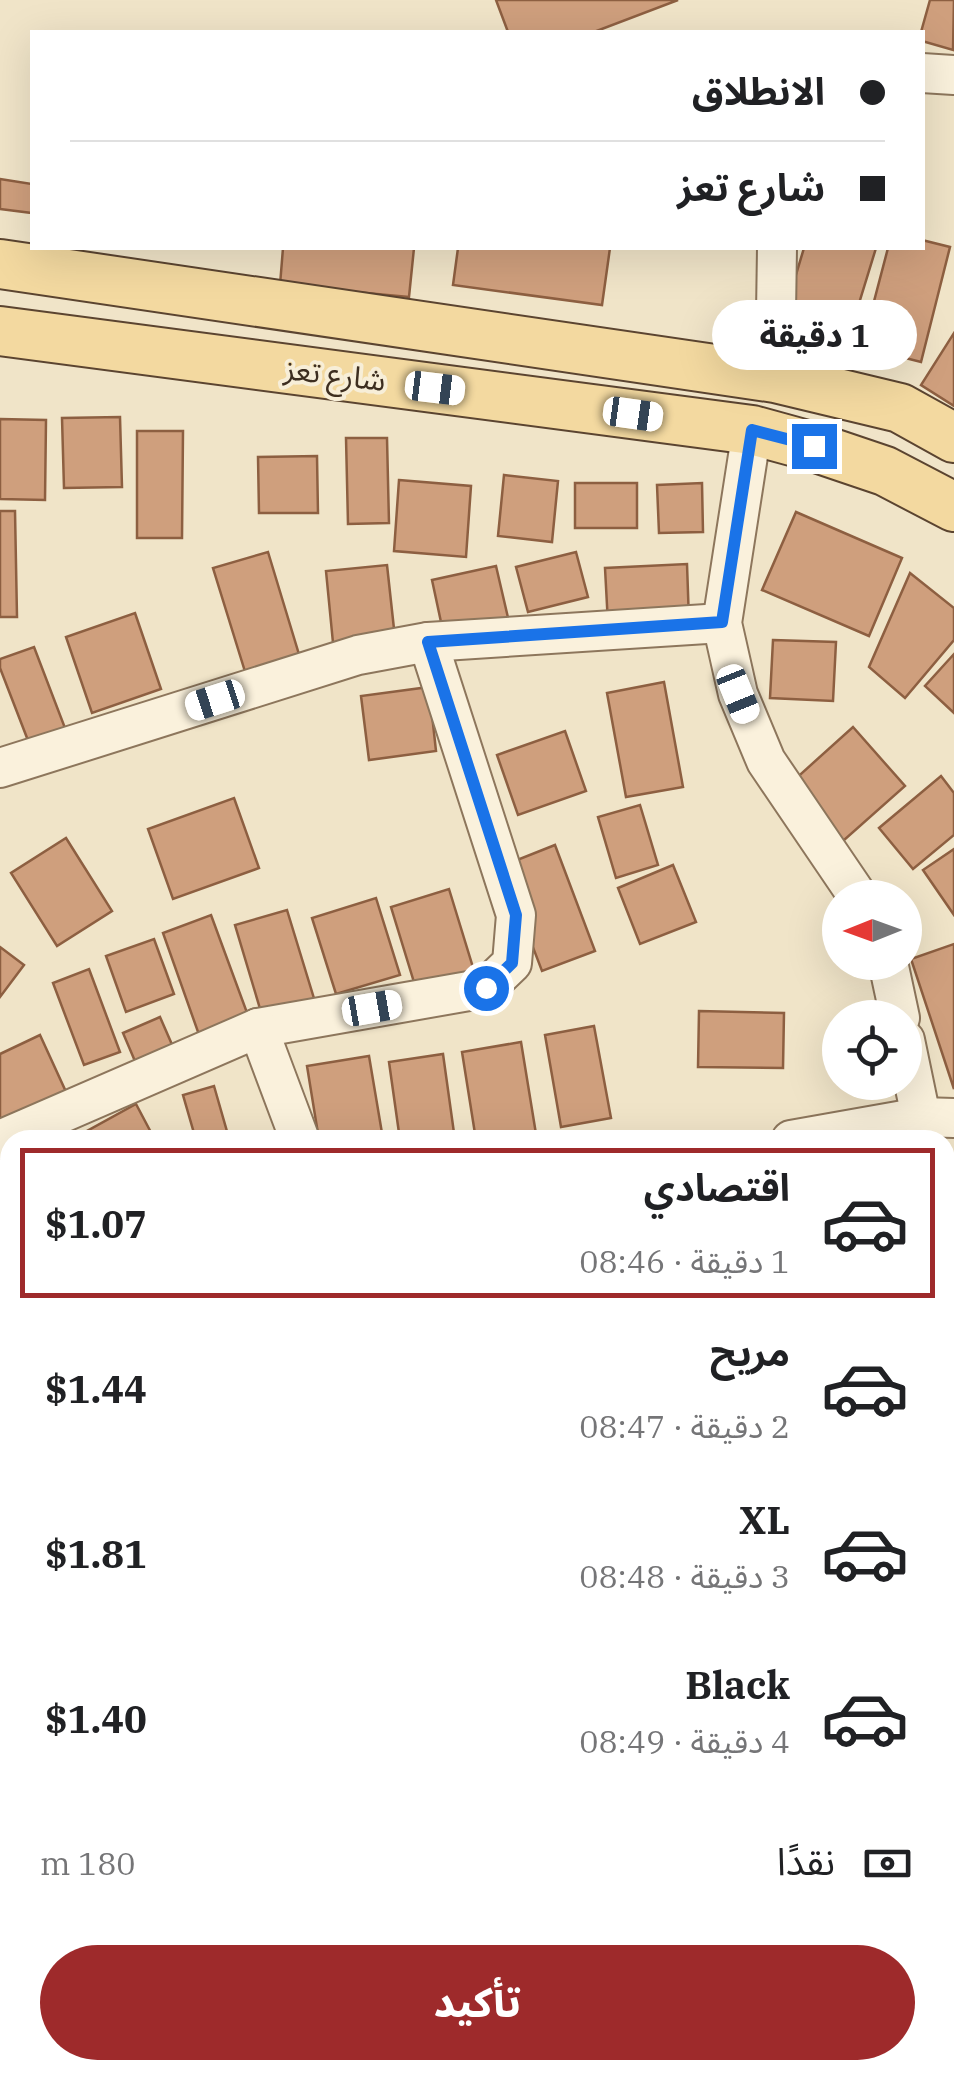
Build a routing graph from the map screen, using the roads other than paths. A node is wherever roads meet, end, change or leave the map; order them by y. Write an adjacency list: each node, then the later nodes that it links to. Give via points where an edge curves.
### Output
1 (925, 73): 2 (street)
2 (954, 75)
3 (777, 250): 6 (street)
4 (0, 264): 6 (main road, شارع تعز)
5 (0, 331): 7 (main road, شارع تعز)
6 (774, 378): 8 (main road, شارع تعز, via 900,408)
7 (752, 430): 9 (main road, شارع تعز, via 884,471); 10 (street)
8 (954, 438)
9 (954, 507)
10 (722, 622): 11 (street); 13 (street, via 738,694 766,761)
11 (428, 642): 12 (street, via 358,655); 14 (street, via 516,915 512,963 486,988)
12 (0, 768)
13 (847, 880)
14 (258, 1028): 17 (street); 18 (street)
15 (922, 1094): 16 (street)
16 (932, 1125): 19 (street)
17 (23, 1130)
18 (296, 1130)
19 (885, 1130)

